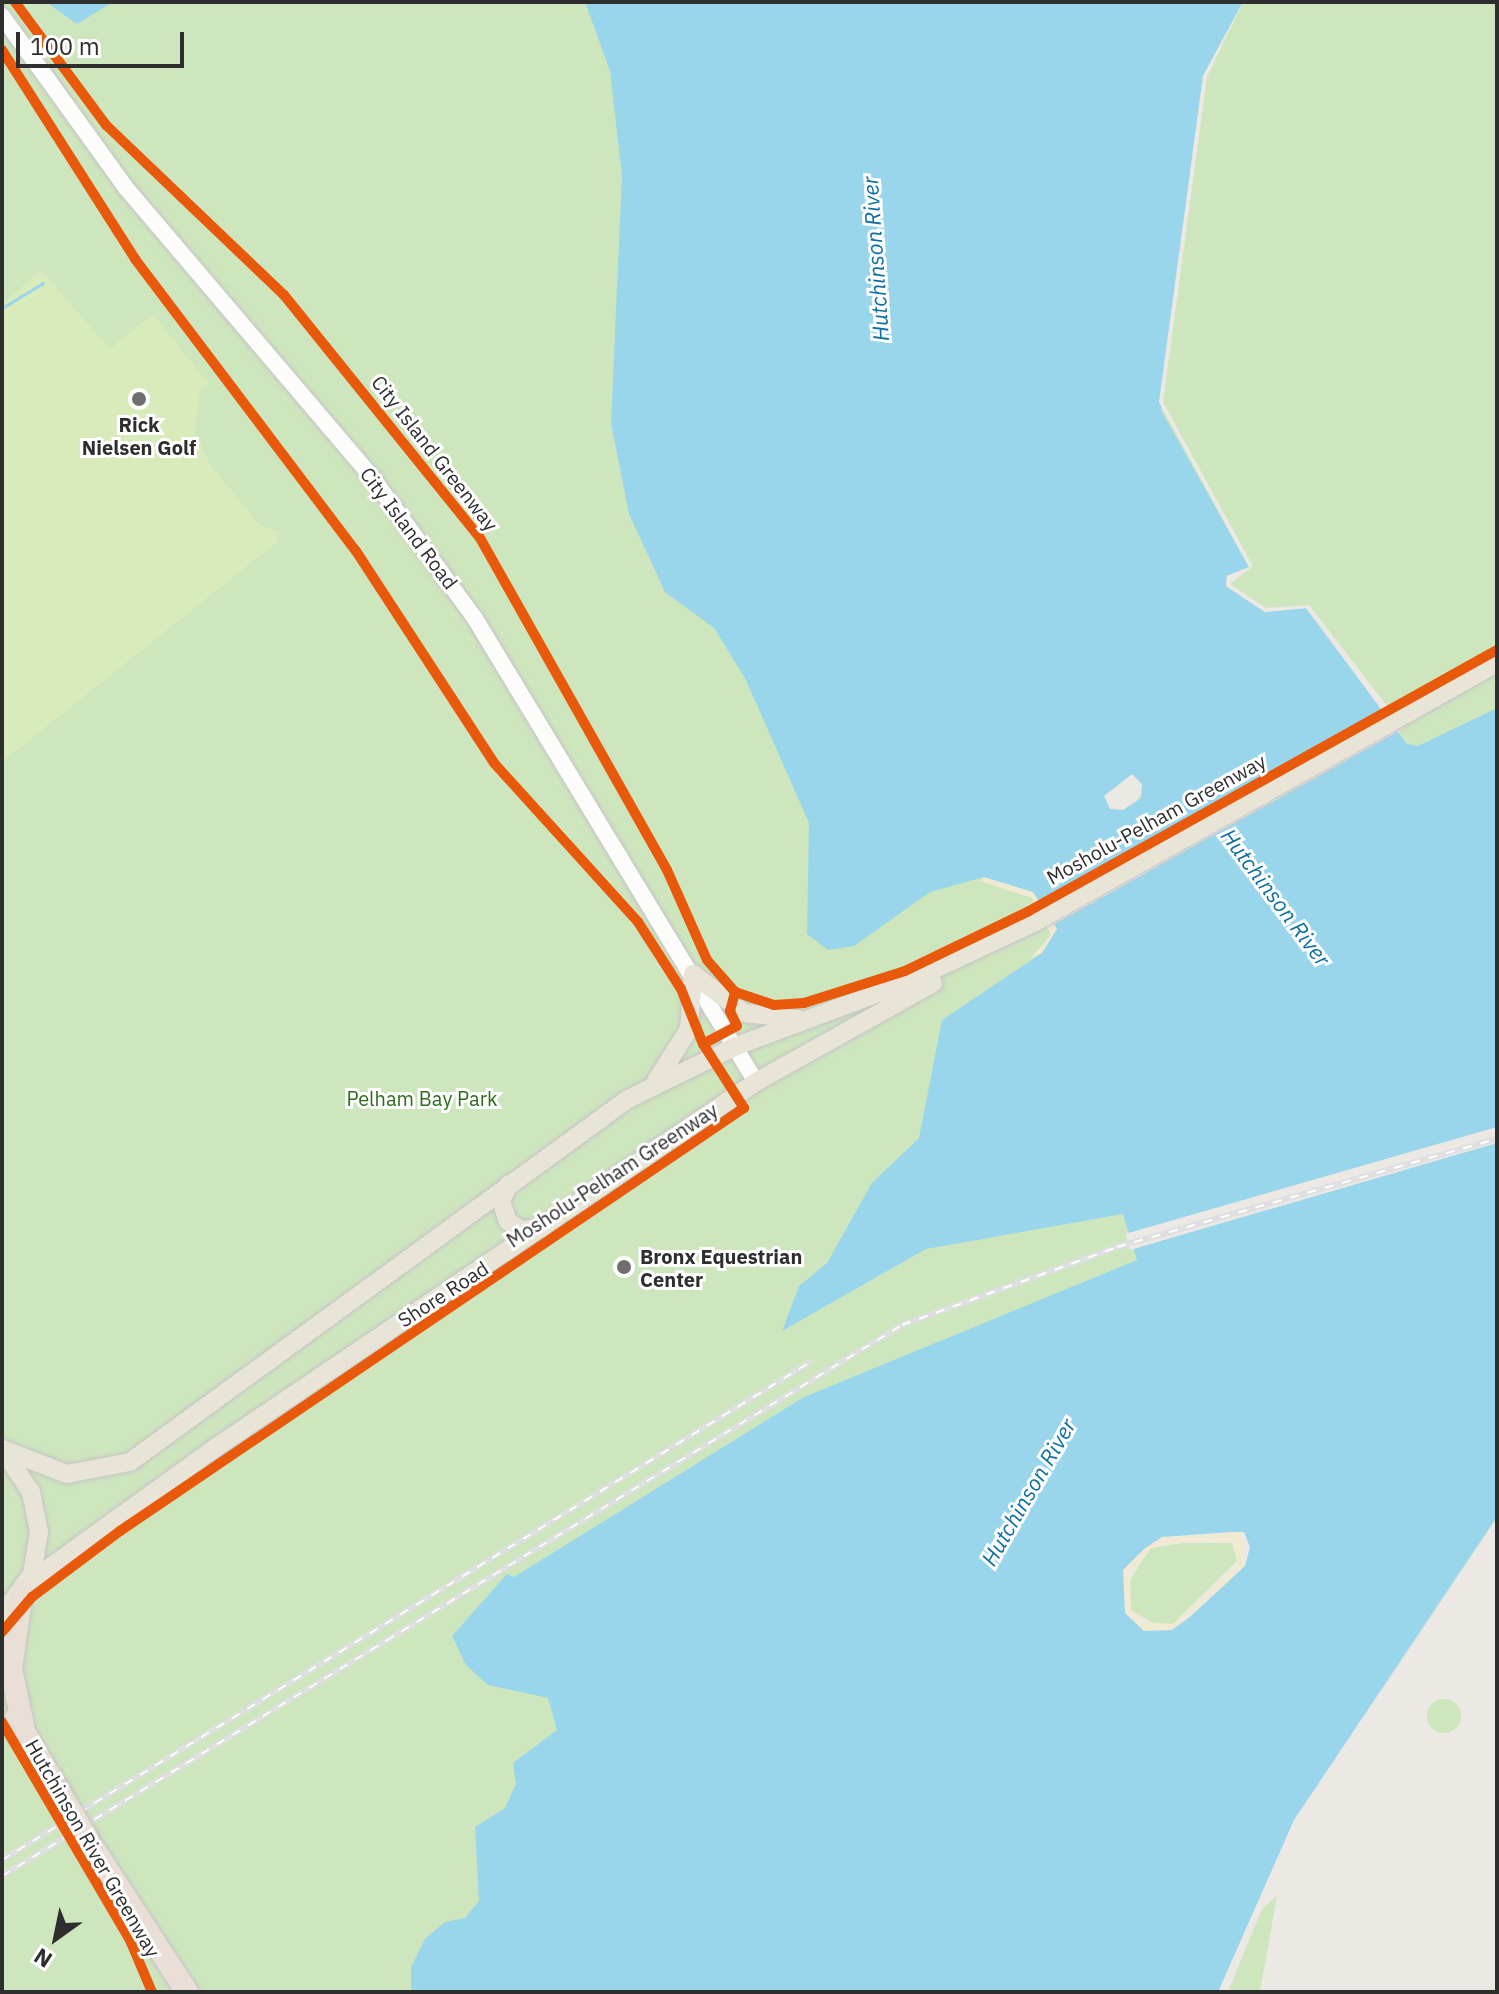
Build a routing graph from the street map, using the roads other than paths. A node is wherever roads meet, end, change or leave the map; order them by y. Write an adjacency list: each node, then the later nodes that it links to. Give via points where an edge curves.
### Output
1 (2, 16): 4 (main road, City Island Road, via 126,188 331,427 456,593 528,697)
2 (1497, 663): 3 (main road, Shore Road)
3 (1035, 922): 5 (main road, Shore Road); 7 (main road, Shore Road)
4 (693, 974): 5 (main road, via 753,1017); 6 (main road, City Island Road); 8 (main road, via 689,1029)
5 (809, 1019): 6 (main road, Shore Road)
6 (734, 1047): 7 (main road, City Island Road); 8 (main road, Shore Road)
7 (756, 1082): 10 (main road, Shore Road)
8 (650, 1088): 9 (main road, Shore Road)
9 (511, 1182): 10 (main road, via 501,1201 508,1221 521,1230); 11 (main road, Shore Road, via 130,1462 67,1474)
10 (543, 1228): 12 (main road, Shore Road)
11 (2, 1450): 12 (main road, via 27,1483 37,1512 38,1552)
12 (25, 1588): 13 (main road); 15 (highway, via 11,1669)
13 (2, 1615)
14 (2, 1694): 15 (highway)
15 (24, 1730): 16 (highway, bridge)
16 (138, 1923): 17 (highway); 18 (highway)
17 (172, 1992)
18 (187, 1992)

